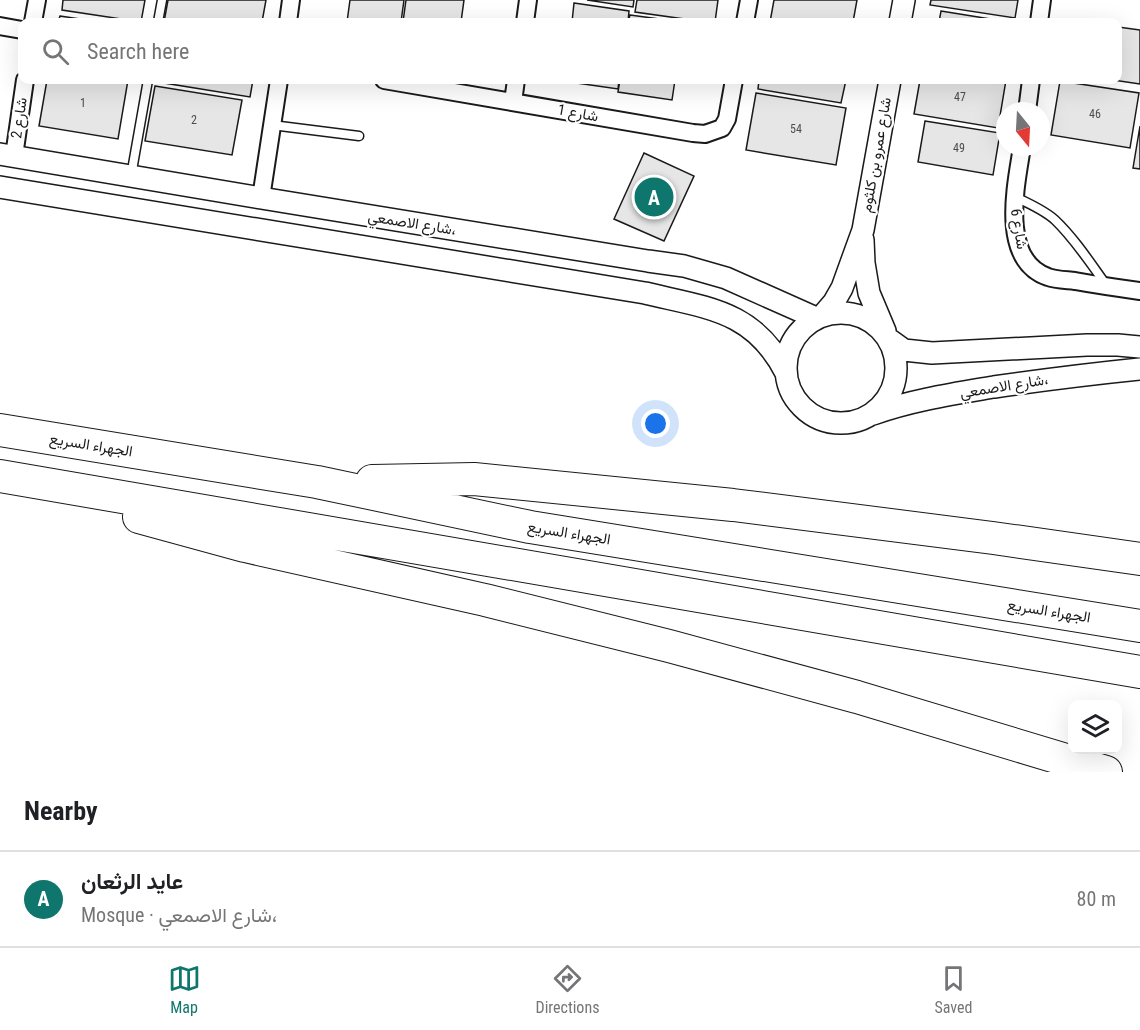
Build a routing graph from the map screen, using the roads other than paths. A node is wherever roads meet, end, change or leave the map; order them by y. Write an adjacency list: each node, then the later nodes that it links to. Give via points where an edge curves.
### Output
1 (37, 0): 8 (street)
2 (162, 0): 9 (lane)
3 (291, 0): 10 (street)
4 (528, 0): 11 (street)
5 (749, 0): 12 (street)
6 (904, 0): 13 (street)
7 (1042, 0): 14 (street)
8 (34, 18)
9 (159, 18)
10 (289, 18)
11 (526, 18)
12 (746, 18)
13 (901, 18)
14 (1040, 18)
15 (0, 26): 16 (street)
16 (18, 29)
17 (24, 84): 29 (street, شارع 2)
18 (147, 84): 31 (lane)
19 (278, 84): 27 (street)
20 (407, 84): 25 (street, شارع 1)
21 (515, 84): 25 (street)
22 (733, 84): 25 (street, شارع 1, via 722,128 705,134)
23 (889, 84): 35 (street, شارع عمرو بن كلثوم)
24 (1030, 84): 26 (street)
25 (513, 102)
26 (1028, 102)
27 (272, 125): 28 (lane); 34 (street)
28 (359, 136)
29 (7, 155): 31 (street, شارع الاصمعي،)
30 (1021, 156): 33 (street, شارع 6)
31 (131, 176): 34 (street, شارع الاصمعي،)
32 (0, 187): 42 (street, شارع الاصمعي،, via 657,295 714,309 741,321 770,346)
33 (1015, 197): 36 (lane, via 1054,219); 36 (street, شارع 6, via 1019,247 1029,267 1048,278)
34 (261, 198): 38 (street, شارع الاصمعي،, via 684,266 726,278)
35 (863, 230): 38 (street, شارع عمرو بن كلثوم, via 842,288); 39 (street, شارع عمرو بن كلثوم, via 869,293)
36 (1107, 286): 37 (street, شارع 6)
37 (1140, 291)
38 (819, 317): 39 (street, via 840,312 859,315); 42 (street, via 799,332 788,351)
39 (889, 339): 40 (street, via 904,350 932,353 1087,345); 43 (street, via 896,356 897,374 883,404)
40 (1140, 347)
41 (1140, 369): 43 (street, شارع الاصمعي،, via 917,400)
42 (786, 373): 43 (street, via 796,399 816,417 834,423 853,422)
43 (870, 415)
44 (0, 430): 46 (highway, الجهراء السريع)
45 (14, 478): 49 (highway); 50 (highway, via 245,546 658,643 857,697)
46 (317, 482): 47 (highway, via 474,479 745,507); 48 (highway, الجهراء السريع, via 530,527)
47 (1140, 560)
48 (1140, 626)
49 (1140, 672)
50 (1106, 772)

